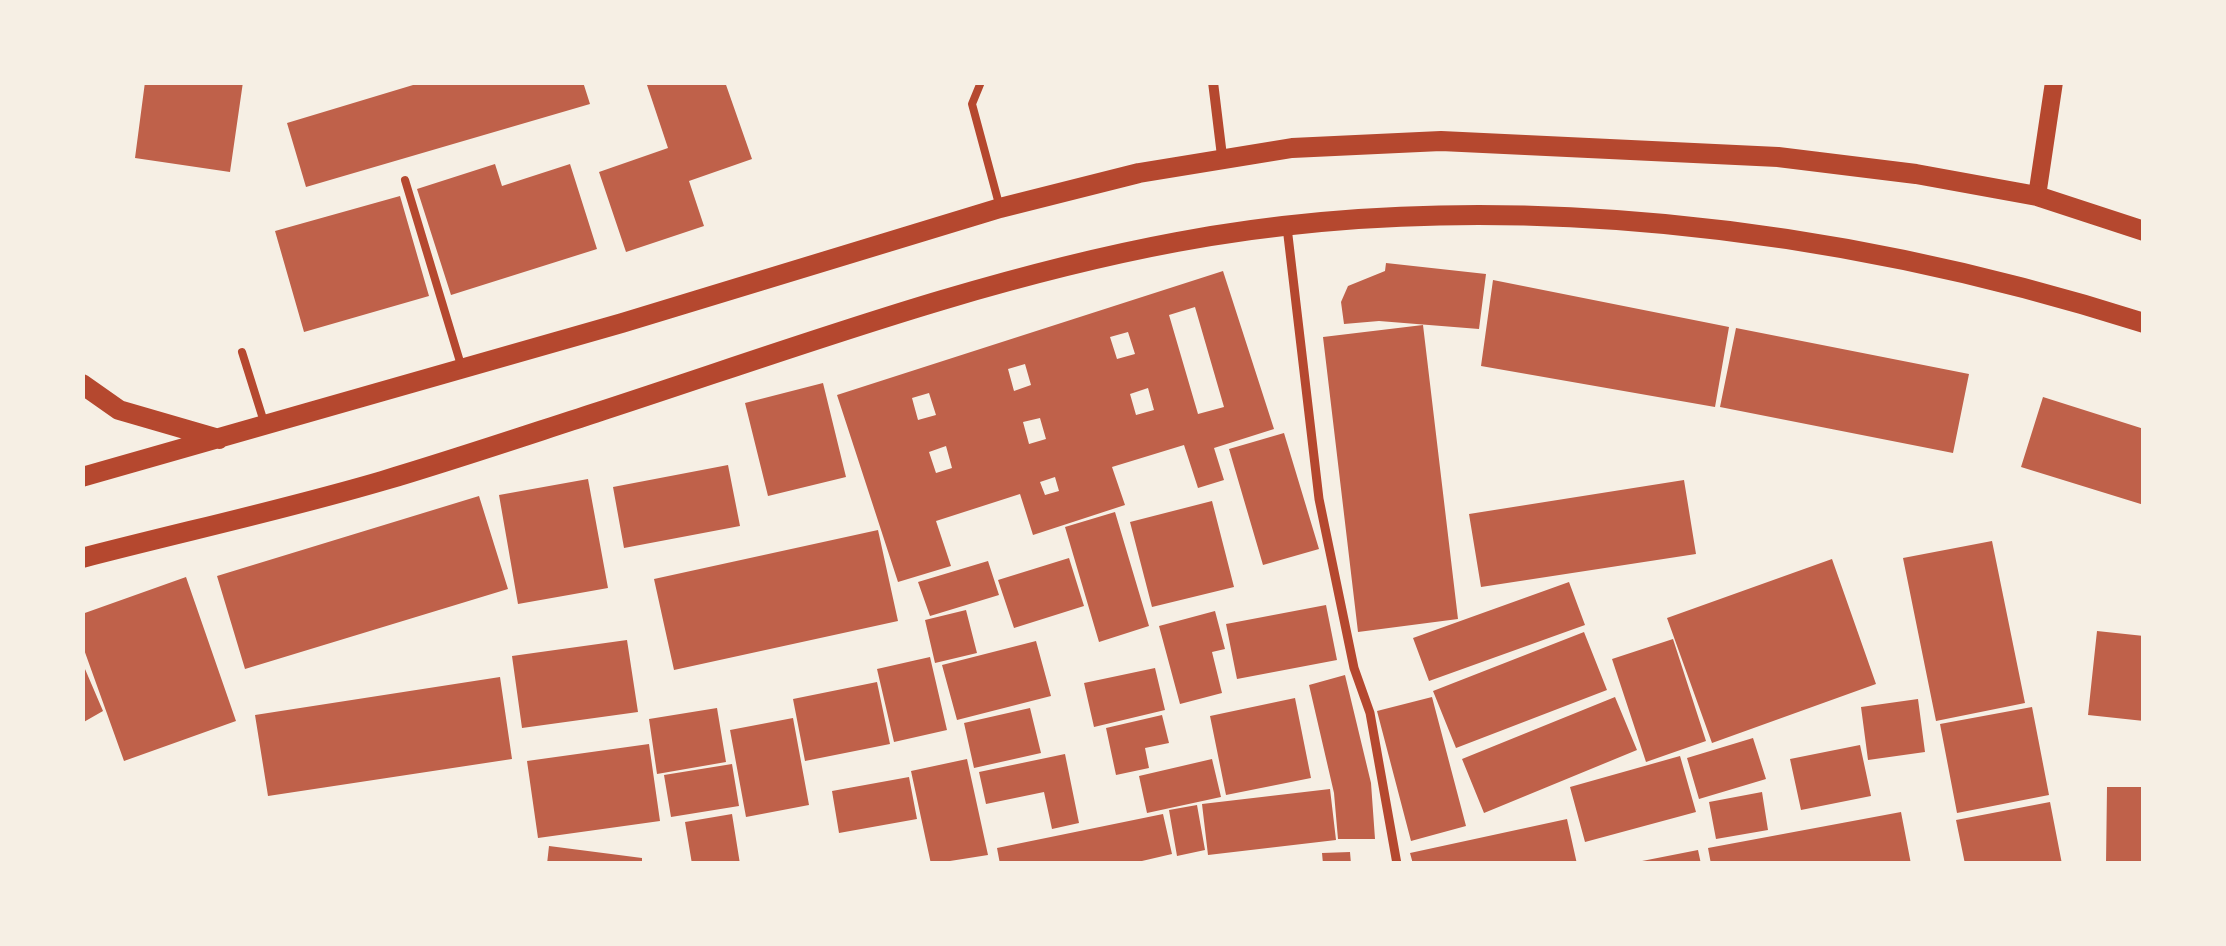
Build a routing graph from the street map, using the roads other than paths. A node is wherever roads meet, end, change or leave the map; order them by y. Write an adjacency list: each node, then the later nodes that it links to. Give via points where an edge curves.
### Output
1 (981, 82): 7 (lane, via 972,104)
2 (1213, 82): 4 (street)
3 (2054, 82): 6 (street)
4 (1222, 156): 6 (main road, via 1442,141 1601,146 1798,160); 7 (main road)
5 (405, 180): 12 (lane)
6 (2037, 196): 9 (main road)
7 (1000, 208): 12 (main road)
8 (1287, 226): 10 (main road, via 1416,217 1674,224 1974,272); 17 (main road, via 1032,275 381,482); 18 (street, via 1319,499 1354,668 1370,713)
9 (2144, 230)
10 (2144, 323)
11 (242, 352): 14 (lane)
12 (462, 369): 14 (main road)
13 (82, 384): 15 (main road, via 119,410)
14 (265, 426): 15 (main road)
15 (220, 440): 16 (main road)
16 (82, 477)
17 (82, 558)
18 (1397, 864)

